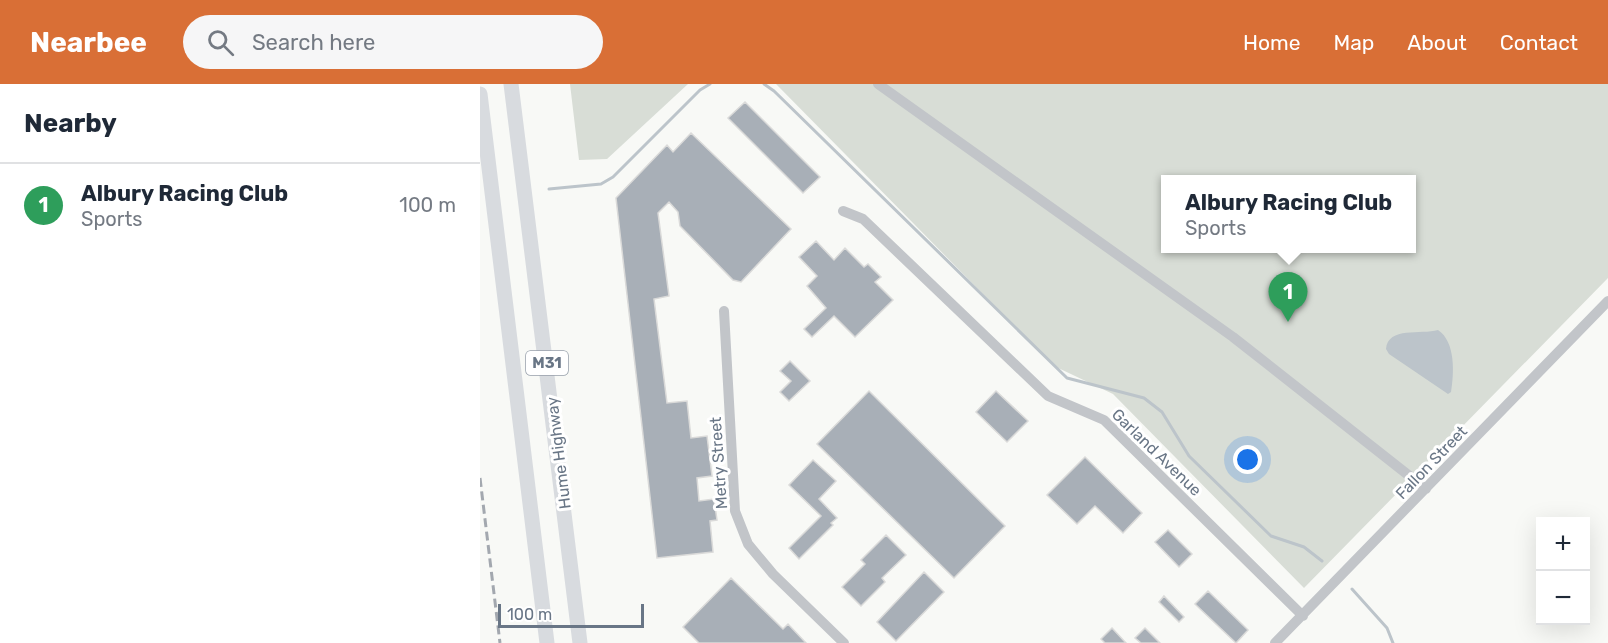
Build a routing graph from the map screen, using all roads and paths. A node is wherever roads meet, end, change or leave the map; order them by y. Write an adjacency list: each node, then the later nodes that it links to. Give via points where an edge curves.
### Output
1 (511, 84): 10 (highway, Hume Highway / M31)
2 (878, 84): 7 (street, via 1233,337)
3 (480, 94): 9 (highway, Hume Highway / M31)
4 (843, 211): 8 (street, Garland Avenue, via 863,219 1048,396 1104,420)
5 (1608, 301): 7 (street, Fallon Street)
6 (724, 311): 11 (street, Metry Street, via 735,510 748,544)
7 (1426, 489): 8 (street, Fallon Street)
8 (1303, 616): 12 (street, Fallon Street)
9 (547, 643)
10 (580, 643)
11 (844, 643)
12 (1275, 643)

